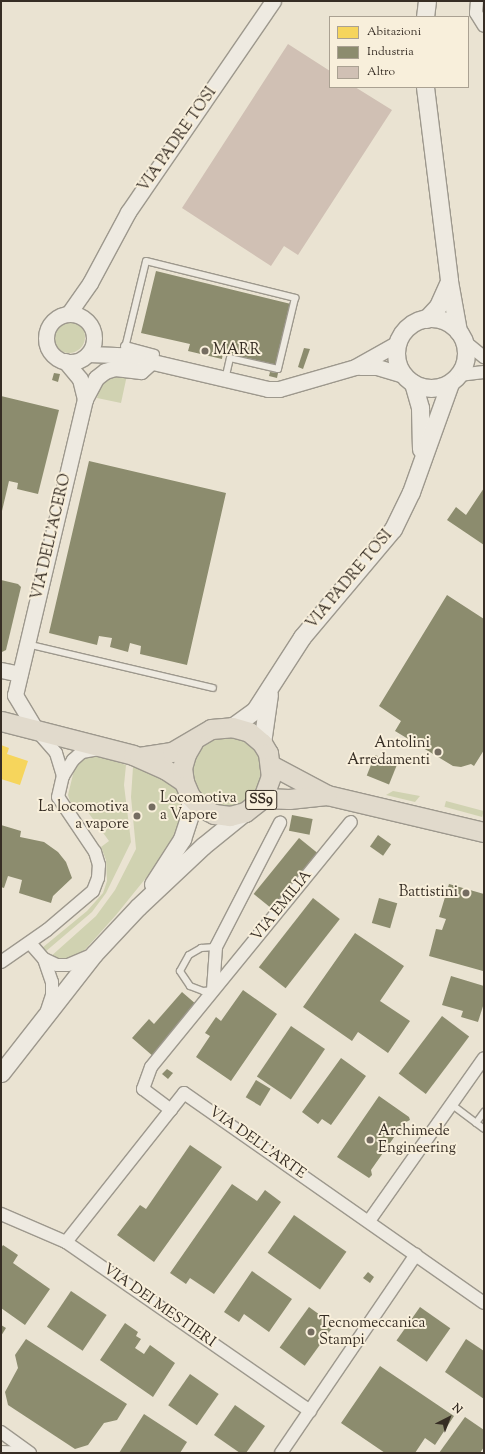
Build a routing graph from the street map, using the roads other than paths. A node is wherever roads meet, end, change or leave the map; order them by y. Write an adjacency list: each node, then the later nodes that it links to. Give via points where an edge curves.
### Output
1 (273, 1): 8 (street, VIA PADRE TOSI, via 128,212)
2 (427, 1): 4 (main road)
3 (477, 1): 5 (street, via 476,13)
4 (425, 16)
5 (484, 26)
6 (425, 88): 7 (main road, VIA PADRE TOSI)
7 (449, 282): 10 (main road, via 438,306); 12 (main road, VIA PADRE TOSI)
8 (90, 283): 9 (street, VIA PADRE TOSI); 11 (street, VIA PADRE TOSI, via 88,308)
9 (69, 313): 11 (street, via 81,316); 18 (street, VIA PADRE TOSI, via 52,321 46,338 49,351)
10 (426, 319): 12 (main road, via 438,319); 13 (main road, via 408,327)
11 (92, 330): 14 (street); 15 (street, VIA PADRE TOSI)
12 (461, 336): 16 (street); 22 (main road, VIA PADRE TOSI, via 464,364)
13 (398, 343): 19 (street); 21 (main road, VIA PADRE TOSI, via 398,365)
14 (124, 351): 15 (street); 17 (street); 23 (lane, via 146,261 295,298 278,369 230,358)
15 (86, 356): 18 (street, via 79,360); 24 (street, VIA DELL'ACERO)
16 (484, 357)
17 (152, 359): 23 (street); 24 (street, VIA DELL'ACERO, via 140,371 115,368 105,372 96,378)
18 (65, 361): 24 (street, VIA DELL'ACERO, via 80,379)
19 (355, 367): 21 (street, via 377,367); 23 (street, via 279,388 268,389)
20 (484, 372): 22 (street)
21 (408, 379): 22 (main road, via 432,388); 25 (main road, VIA PADRE TOSI, via 420,408)
22 (455, 379): 25 (main road, VIA PADRE TOSI)
23 (224, 380)
24 (86, 395): 26 (street, VIA DELL'ACERO)
25 (420, 463): 30 (main road, VIA PADRE TOSI, via 411,492 393,529 302,637)
26 (26, 644): 28 (street, VIA DELL'ACERO); 29 (lane)
27 (1, 670): 28 (street)
28 (20, 674): 33 (street, VIA DELL'ACERO, via 15,695)
29 (213, 688)
30 (269, 690): 32 (main road, VIA PADRE TOSI, via 247,718); 35 (main road, VIA PADRE TOSI)
31 (1, 721): 33 (main road, SS9)
32 (232, 727): 34 (main road, SS9, via 211,729); 35 (main road, SS9, via 248,732)
33 (36, 730): 36 (main road, SS9); 39 (street, via 56,753)
34 (193, 742): 37 (main road, SS9, via 172,752); 40 (main road, SS9, via 182,768)
35 (262, 743): 38 (main road, SS9)
36 (104, 749): 37 (main road, SS9); 39 (street, via 82,752 73,760)
37 (139, 757): 40 (main road, SS9, via 166,769)
38 (271, 765): 41 (main road, SS9); 42 (main road, SS9, via 269,788)
39 (63, 776): 48 (street, via 58,797 95,852 99,864 98,878 88,895)
40 (187, 789): 43 (main road, SS9, via 200,807 214,814 230,816); 47 (main road, via 190,814 182,839)
41 (327, 795): 42 (main road, SS9, via 289,799); 46 (main road, SS9)
42 (263, 798): 43 (main road, SS9)
43 (245, 812): 47 (main road, via 203,846)
44 (351, 822): 53 (street, VIA EMILIA)
45 (280, 823): 49 (street, VIA EMILIA)
46 (484, 832)
47 (138, 907): 50 (main road)
48 (30, 943): 51 (street); 52 (street)
49 (216, 947): 53 (street, VIA EMILIA); 53 (lane, via 201,948 189,955 180,971 190,986 202,991)
50 (94, 954): 51 (street, via 68,965 57,965); 54 (main road)
51 (44, 960): 54 (street, via 52,982 52,995)
52 (1, 962)
53 (213, 990): 58 (street, VIA EMILIA, via 144,1079 143,1089)
54 (46, 1015): 56 (main road)
55 (484, 1058): 57 (street)
56 (1, 1073)
57 (451, 1104): 60 (lane); 63 (street)
58 (170, 1110): 63 (street, VIA DELL'ARTE, via 184,1093); 64 (street, VIA DELL'ARTE)
59 (484, 1112): 60 (lane)
60 (476, 1123): 61 (lane)
61 (484, 1129)
62 (1, 1214): 64 (street, VIA DEI MESTIERI)
63 (369, 1221): 65 (street, VIA DELL'ARTE)
64 (66, 1242): 67 (street, VIA DEI MESTIERI)
65 (416, 1254): 66 (street, VIA DELL'ARTE); 67 (street)
66 (484, 1303)
67 (310, 1411): 71 (street)
68 (1, 1432): 70 (street)
69 (1, 1452): 70 (street)
70 (29, 1453)
71 (281, 1453)

